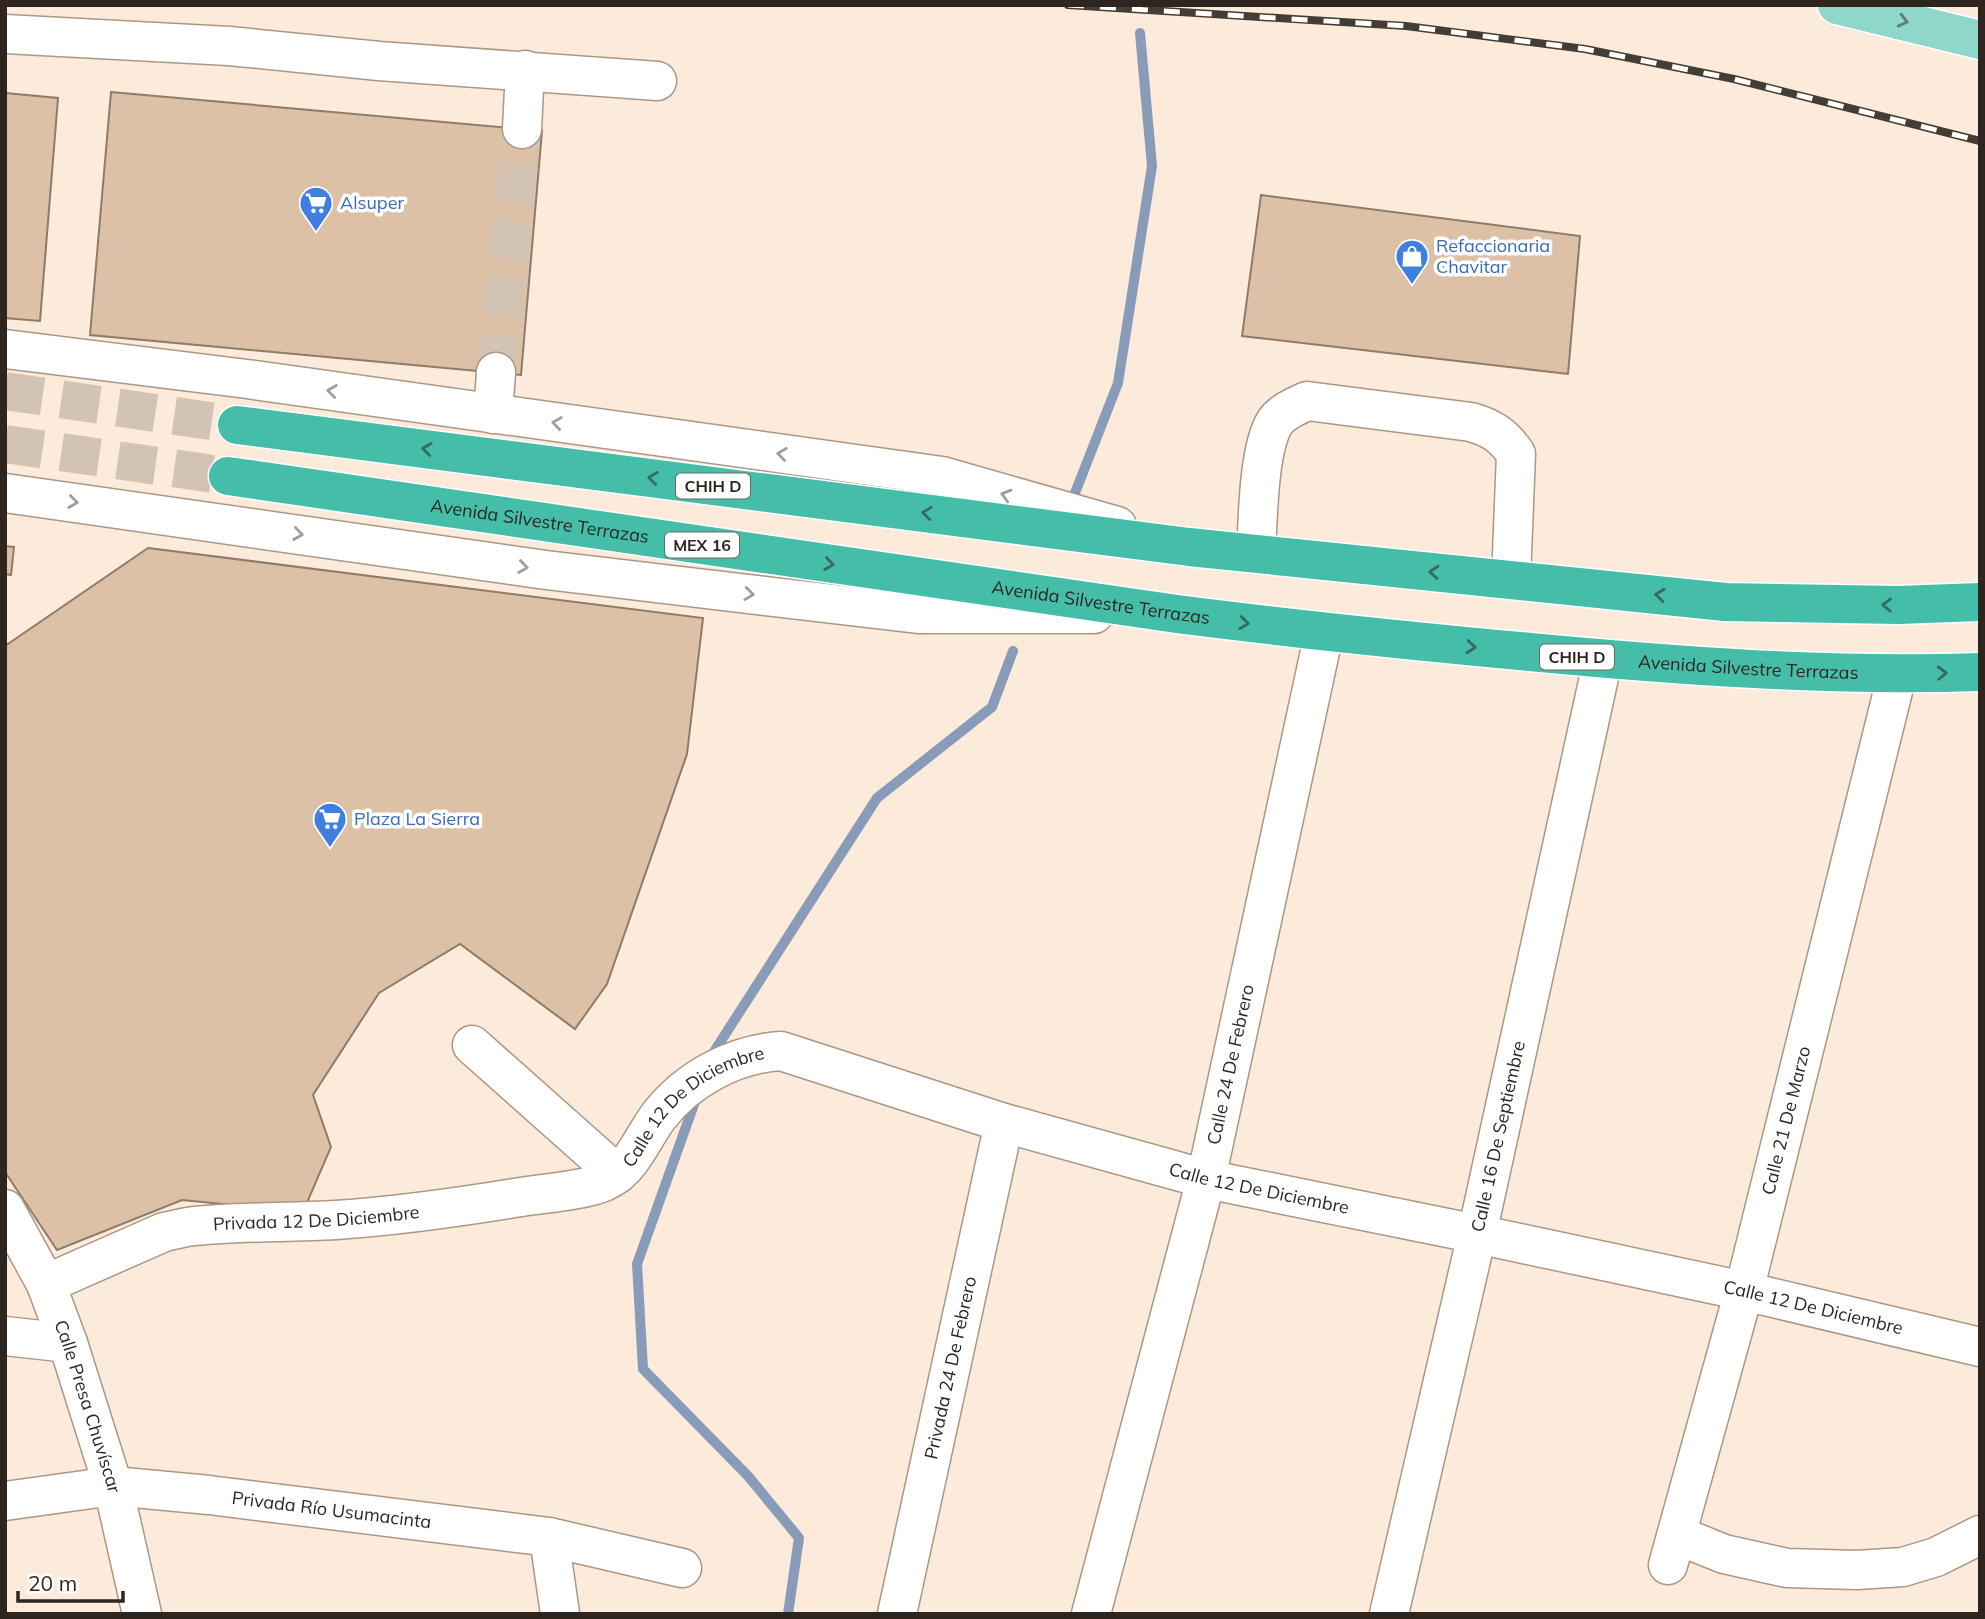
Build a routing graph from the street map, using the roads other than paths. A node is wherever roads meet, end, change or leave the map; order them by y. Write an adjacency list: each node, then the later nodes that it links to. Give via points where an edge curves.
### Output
1 (1837, 5): 3 (main road, one-way to 3)
2 (5, 34): 4 (street)
3 (1979, 38)
4 (525, 70): 5 (street); 6 (street)
5 (657, 80)
6 (522, 129)
7 (5, 349): 9 (street, CHIH D, one-way to 7)
8 (496, 372): 9 (street)
9 (493, 414): 13 (street, CHIH D, one-way to 9, via 942,476)
10 (237, 425): 13 (highway, CHIH D, one-way to 10)
11 (228, 476): 17 (highway, Avenida Silvestre Terrazas / MEX 16, one-way to 17)
12 (5, 493): 17 (street, CHIH D, one-way to 17, via 546,570 918,614)
13 (1189, 547): 14 (highway, CHIH D)
14 (1255, 553): 15 (highway, CHIH D, one-way to 14); 15 (street, via 1264,453 1275,422 1307,401 1471,422 1490,427 1507,440 1516,453)
15 (1511, 579): 16 (highway, CHIH D, one-way to 15, via 1724,602)
16 (1980, 602)
17 (1177, 614): 18 (highway, Avenida Silvestre Terrazas / CHIH D, one-way to 18)
18 (1324, 633): 19 (highway, Avenida Silvestre Terrazas / CHIH D, one-way to 19); 24 (street, Calle 24 De Febrero)
19 (1603, 659): 21 (highway, Avenida Silvestre Terrazas / CHIH D, via 1752,671); 27 (street, Calle 16 De Septiembre)
20 (1980, 672): 21 (highway, Avenida Silvestre Terrazas / CHIH D, one-way to 20)
21 (1897, 675): 29 (street, Calle 21 De Marzo)
22 (472, 1045): 25 (street)
23 (1004, 1123): 24 (street, Calle 12 De Diciembre); 25 (street, Calle 12 De Diciembre, via 781,1051 757,1052 704,1076 673,1099 640,1150); 40 (street, Privada 24 De Febrero)
24 (1206, 1179): 27 (street, Calle 12 De Diciembre); 41 (street, Calle 24 De Febrero)
25 (607, 1180): 28 (street, Privada 12 De Diciembre, via 490,1202 337,1220 187,1227 154,1236)
26 (5, 1209): 28 (street, Calle Presa Chuvíscar)
27 (1477, 1234): 29 (street, Calle 12 De Diciembre); 42 (street, Calle 16 De Septiembre)
28 (46, 1284): 31 (street, Calle Presa Chuvíscar)
29 (1744, 1291): 32 (street, Calle 12 De Diciembre); 35 (street, Calle 21 De Marzo, via 1672,1550 1724,1554 1787,1568 1857,1570 1903,1567)
30 (5, 1336): 31 (street)
31 (68, 1343): 33 (street, Calle Presa Chuvíscar)
32 (1980, 1347)
33 (113, 1486): 34 (street, Privada Río Usumacinta); 36 (street, Privada Río Usumacinta); 38 (street, Calle Presa Chuvíscar)
34 (5, 1501)
35 (1980, 1535)
36 (549, 1537): 37 (street, Privada Río Usumacinta); 39 (street)
37 (682, 1568)
38 (142, 1614)
39 (560, 1614)
40 (897, 1614)
41 (1091, 1614)
42 (1390, 1614)

